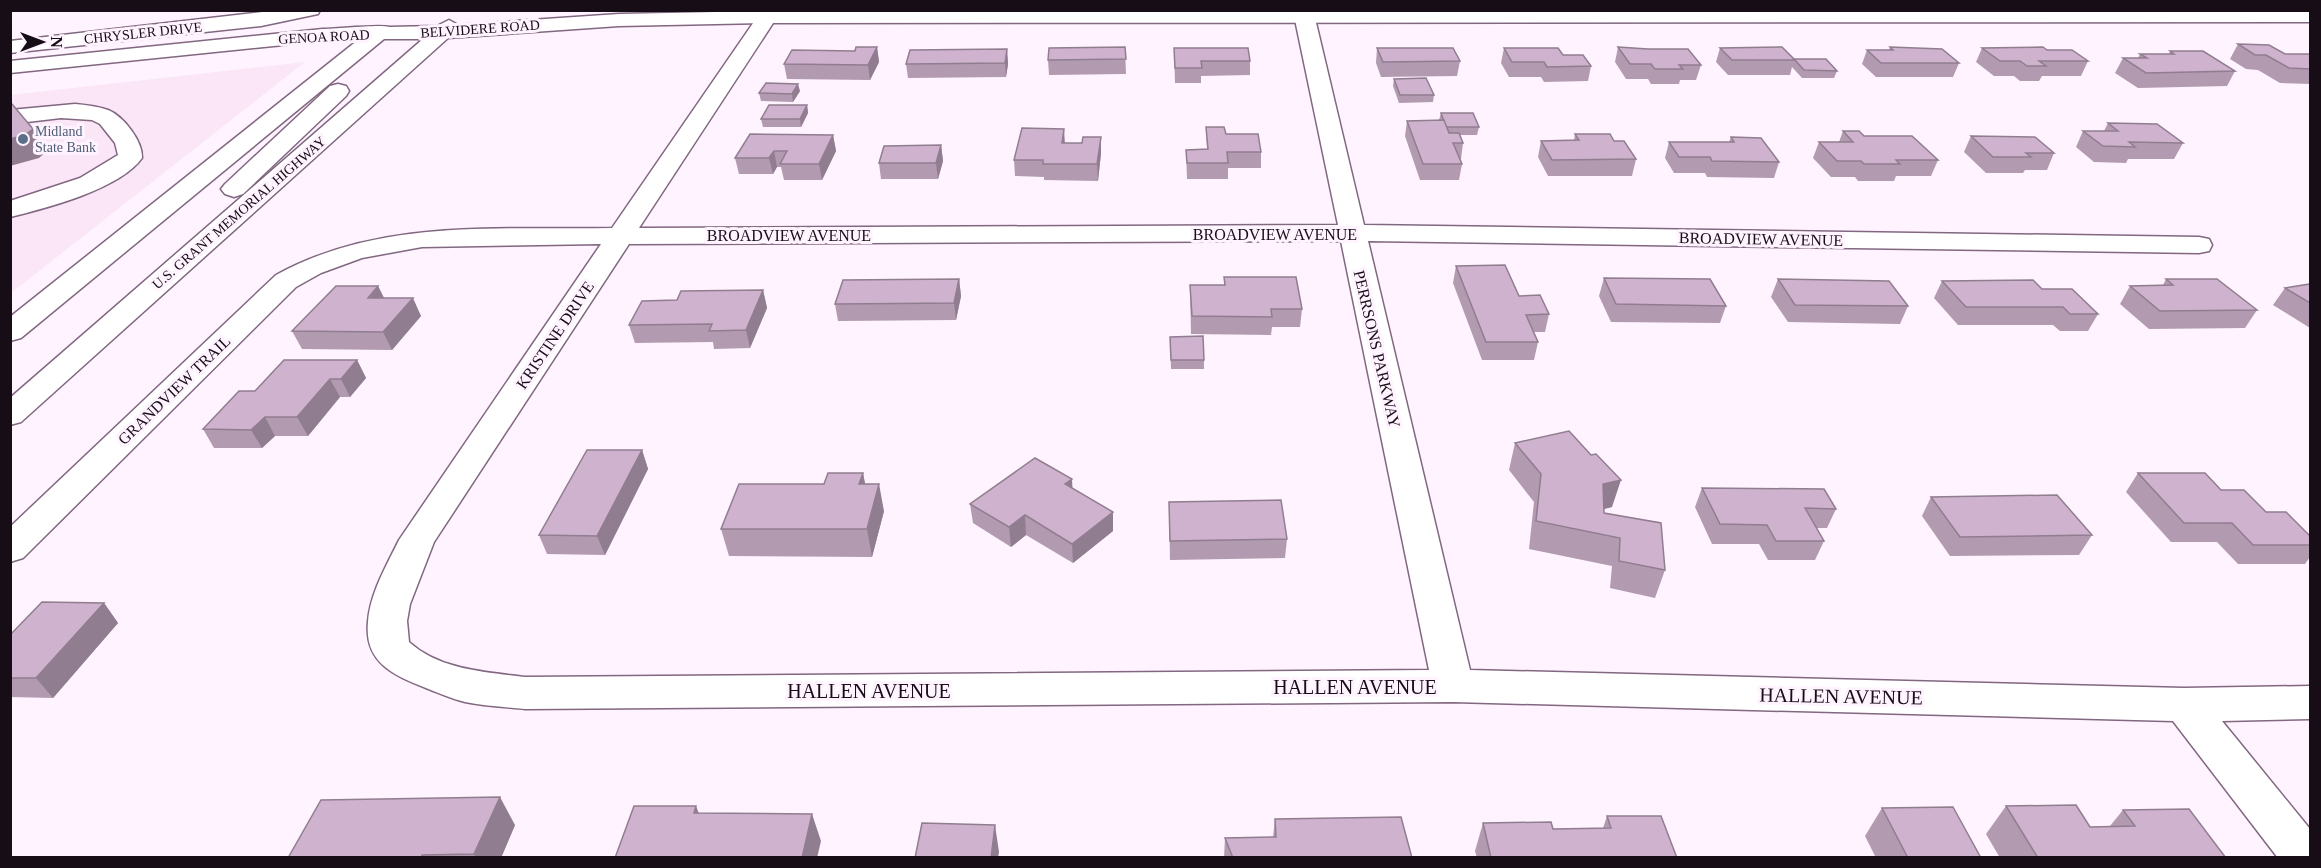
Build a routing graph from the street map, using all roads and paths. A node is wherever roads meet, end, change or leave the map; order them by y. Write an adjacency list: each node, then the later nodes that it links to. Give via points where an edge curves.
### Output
1 (311, 10): 9 (street, CHRYSLER DRIVE, via 261,20)
2 (466, 10): 7 (street, U.S. GRANT MEMORIAL HIGHWAY)
3 (1304, 14): 5 (street, BELVIDERE ROAD); 6 (street, BELVIDERE ROAD); 14 (street, PERRSONS PARKWAY)
4 (399, 16): 8 (street)
5 (2310, 16)
6 (767, 17): 7 (street, BELVIDERE ROAD); 15 (street, KRISTINE DRIVE)
7 (443, 21): 8 (street, BELVIDERE ROAD); 19 (street, U.S. GRANT MEMORIAL HIGHWAY)
8 (377, 34): 10 (street, GENOA ROAD, via 323,35); 11 (street, GENOA ROAD, via 299,51); 18 (street); 19 (street, via 373,52 361,69 129,287)
9 (10, 47)
10 (10, 67)
11 (10, 82)
12 (10, 117): 13 (street, via 70,112 99,115 107,118 131,151 122,165 92,182)
13 (10, 209)
14 (1351, 233): 15 (street, BROADVIEW AVENUE); 16 (street, BROADVIEW AVENUE); 23 (street, PERRSONS PARKWAY)
15 (621, 236): 17 (street, BROADVIEW AVENUE, via 422,239); 22 (street, KRISTINE DRIVE, via 417,540 388,614 386,634 390,648)
16 (2199, 244)
17 (352, 252): 21 (street, GRANDVIEW TRAIL, via 286,281)
18 (10, 332)
19 (39, 390): 20 (street, U.S. GRANT MEMORIAL HIGHWAY)
20 (10, 415)
21 (10, 549)
22 (405, 662): 23 (street, HALLEN AVENUE, via 465,686 525,693)
23 (1453, 686): 25 (street, HALLEN AVENUE)
24 (2310, 703): 25 (street, HALLEN AVENUE)
25 (2184, 705): 26 (street)
26 (2306, 858)

